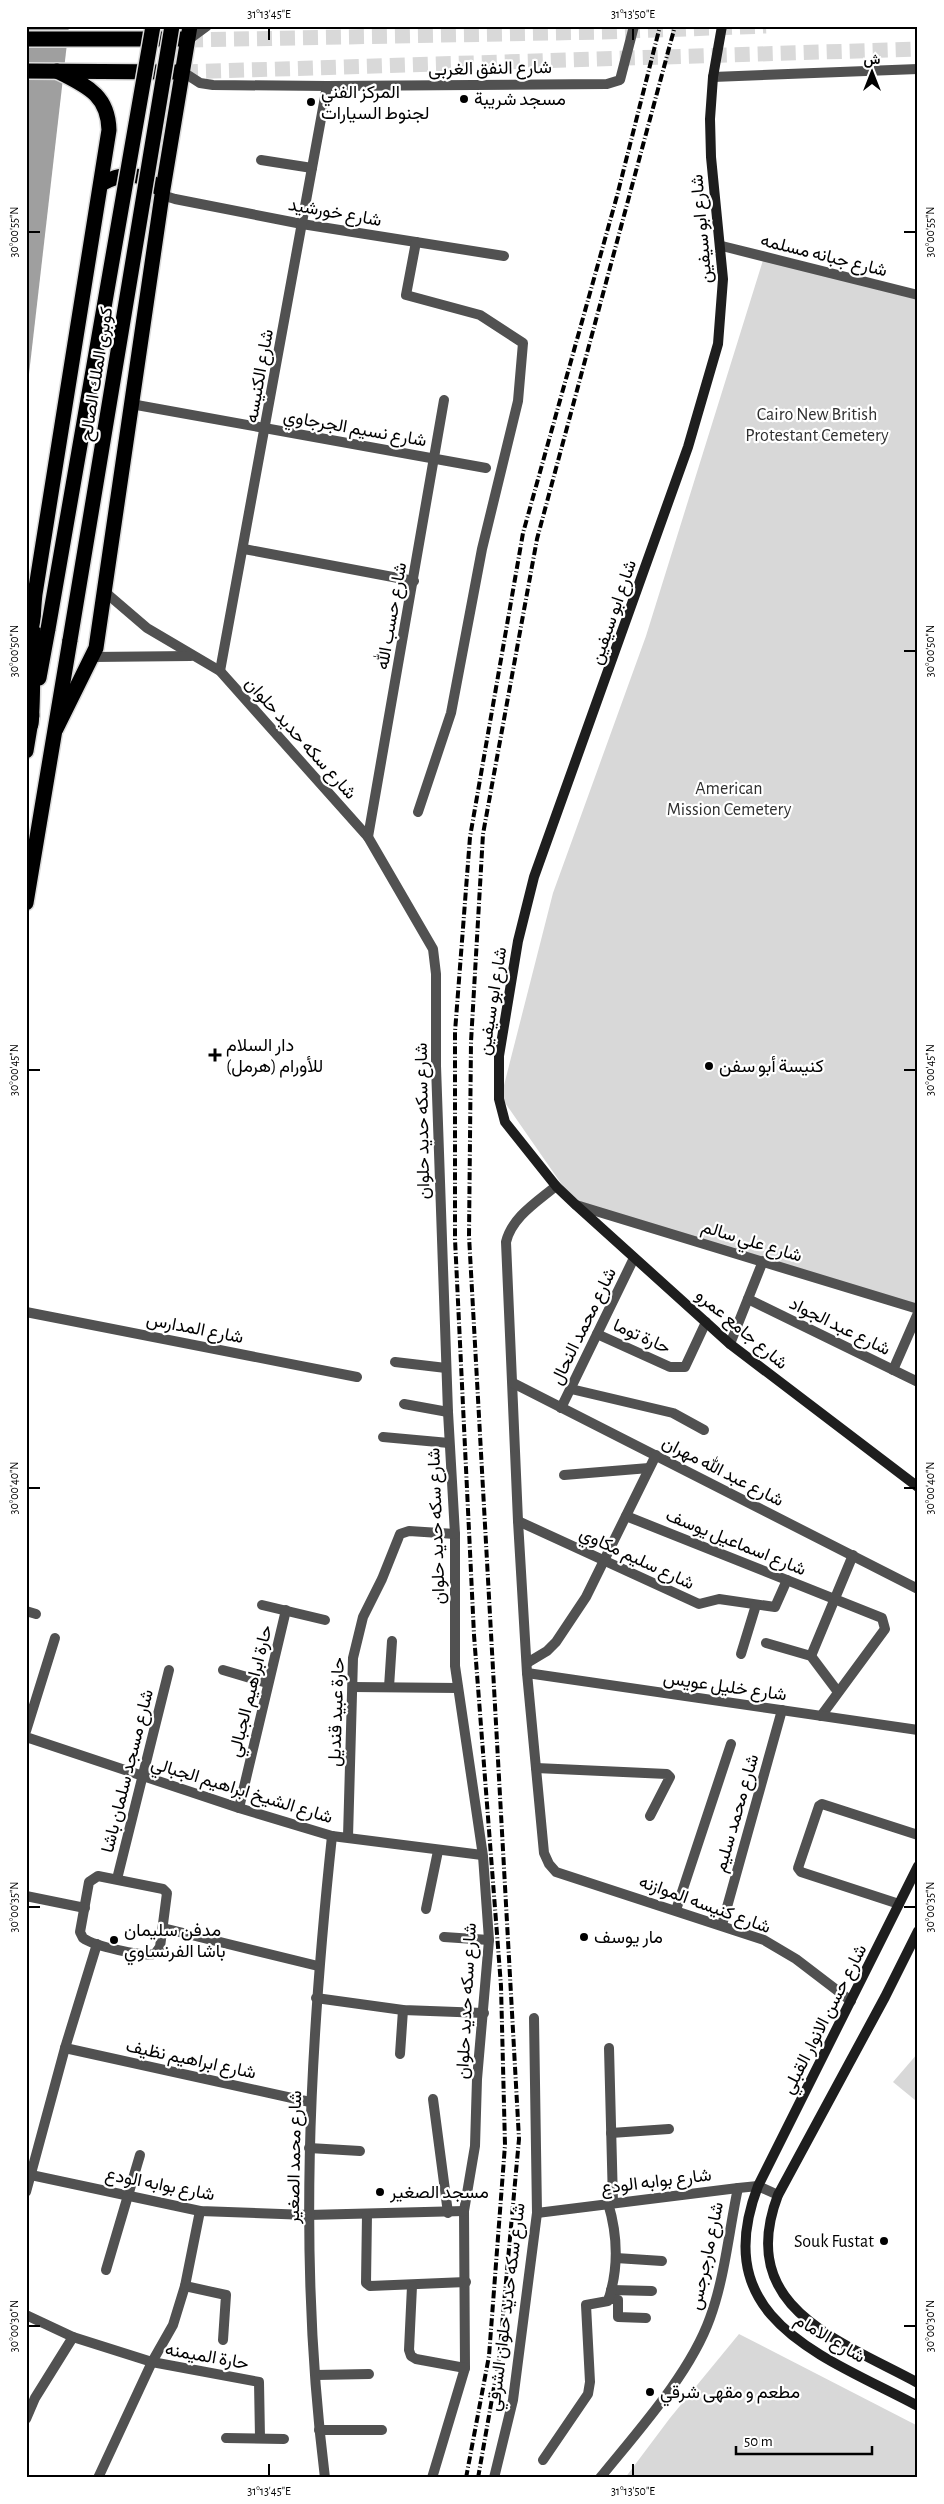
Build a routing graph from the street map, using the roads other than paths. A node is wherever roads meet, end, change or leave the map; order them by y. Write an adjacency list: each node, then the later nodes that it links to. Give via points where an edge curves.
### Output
1 (153, 26): 35 (highway, كوبرى الملك الصالح, bridge)
2 (172, 26): 36 (highway, كوبرى الملك الصالح, bridge)
3 (207, 26): 7 (street)
4 (634, 26): 14 (street, شارع النفق الغربى, via 620,80 607,84)
5 (722, 26): 13 (street, شارع ابو سيفين)
6 (98, 32): 7 (highway); 8 (highway, via 66,39)
7 (189, 33): 12 (highway)
8 (26, 38)
9 (918, 69): 13 (street)
10 (26, 71): 11 (highway)
11 (57, 71): 12 (highway); 17 (highway, via 104,102 109,130)
12 (182, 72): 14 (street, شارع النفق الغربى, via 200,83 213,85); 18 (highway)
13 (713, 77): 21 (street, شارع ابو سيفين, via 711,157)
14 (327, 86): 16 (street, شارع الكنيسه)
15 (261, 160): 16 (street)
16 (312, 168): 19 (street, شارع الكنيسه)
17 (102, 184): 18 (highway, via 111,178 134,175 155,186); 35 (highway, via 35,594 31,628 34,676)
18 (162, 194): 19 (street, شارع خورشيد); 25 (highway)
19 (302, 224): 20 (street, شارع خورشيد); 26 (street, شارع الكنيسه)
20 (416, 242): 22 (street, شارع خورشيد); 38 (street, via 406,295 480,314 523,343 518,401 482,549 451,713)
21 (722, 246): 23 (street, شارع جبانه مسلمه); 41 (street, شارع ابو سيفين, via 718,344 698,414 534,877 518,940 499,1056 499,1098 505,1122)
22 (504, 256)
23 (918, 295)
24 (444, 400): 27 (street, شارع حسب الله)
25 (131, 404): 26 (street, شارع نسيم الجرجاوي); 31 (highway)
26 (266, 428): 27 (street, شارع نسيم الجرجاوي); 29 (street, شارع الكنيسه)
27 (433, 459): 28 (street, شارع نسيم الجرجاوي); 30 (street, شارع حسب الله)
28 (486, 468)
29 (244, 548): 30 (street); 34 (street, شارع الكنيسه)
30 (414, 581): 39 (street, شارع حسب الله)
31 (105, 592): 32 (street, شارع سكه حديد حلوان, via 147,628); 33 (highway)
32 (192, 656): 33 (street, شارع سكه حديد حلوان); 34 (street, شارع سكه حديد حلوان)
33 (93, 657): 36 (highway)
34 (220, 671): 39 (street, شارع سكه حديد حلوان)
35 (31, 724): 37 (highway)
36 (56, 728): 40 (highway)
37 (26, 751)
38 (418, 812)
39 (368, 837): 52 (street, شارع سكه حديد حلوان, via 428,937 434,955)
40 (26, 903)
41 (556, 1186): 42 (street, شارع جامع عمرو); 56 (street, via 516,1221 506,1242)
42 (576, 1205): 43 (street, شارع جامع عمرو); 44 (street, شارع علي سالم)
43 (634, 1258): 48 (street, شارع جامع عمرو); 49 (street, شارع محمد النحال)
44 (763, 1261): 45 (street); 46 (street, شارع علي سالم)
45 (748, 1299): 50 (street); 53 (street, شارع عبد الجواد)
46 (918, 1311): 53 (street)
47 (26, 1312): 54 (street, شارع المدارس)
48 (706, 1322): 49 (street, حارة توما, via 685,1368 670,1367); 50 (street, شارع جامع عمرو)
49 (597, 1334): 57 (street, شارع محمد النحال)
50 (730, 1344): 67 (street, شارع جامع عمرو)
51 (395, 1362): 52 (street)
52 (446, 1368): 60 (street, شارع سكه حديد حلوان)
53 (893, 1370): 55 (street, شارع عبد الجواد)
54 (357, 1376)
55 (918, 1382)
56 (513, 1383): 59 (street, شارع عبد الله مهران); 69 (street)
57 (571, 1389): 59 (street, شارع محمد النحال); 61 (street, via 673,1413)
58 (404, 1404): 60 (street)
59 (562, 1408): 64 (street, شارع عبد الله مهران)
60 (448, 1412): 63 (street, شارع سكه حديد حلوان)
61 (704, 1430)
62 (383, 1437): 63 (street)
63 (449, 1442): 70 (street, شارع سكه حديد حلوان)
64 (656, 1455): 65 (street); 71 (street, شارع عبد الله مهران)
65 (649, 1468): 66 (street); 68 (street)
66 (564, 1475)
67 (918, 1486)
68 (626, 1516): 72 (street); 73 (street, شارع اسماعيل يوسف)
69 (518, 1521): 72 (street, شارع سليم مكاوي); 85 (street)
70 (455, 1534): 89 (street, حارة عبيد قنديل, via 409,1531 400,1534 363,1617 353,1658); 91 (street, شارع سكه حديد حلوان, via 455,1666)
71 (853, 1555): 74 (street, شارع عبد الله مهران); 75 (street)
72 (604, 1561): 77 (street, شارع سليم مكاوي, via 699,1604 719,1599); 85 (street, via 586,1597 556,1642)
73 (787, 1580): 75 (street, شارع اسماعيل يوسف); 77 (street, شارع سليم مكاوي, via 775,1607)
74 (918, 1589)
75 (834, 1599): 84 (street); 92 (street, شارع اسماعيل يوسف, via 885,1622 885,1629)
76 (262, 1605): 78 (street)
77 (756, 1605): 83 (street)
78 (286, 1610): 79 (street); 88 (street, حارة ابراهيم الجبالي)
79 (325, 1620)
80 (55, 1638): 96 (street)
81 (392, 1641): 90 (street)
82 (766, 1643): 84 (street)
83 (741, 1654)
84 (811, 1656): 92 (street)
85 (527, 1668): 93 (street, شارع خليل عويس); 99 (street)
86 (169, 1670): 100 (street, شارع مسجد سلمان باشا)
87 (223, 1670): 88 (street)
88 (267, 1683): 101 (street, حارة ابراهيم الجبالي)
89 (353, 1687): 90 (street); 105 (street, حارة عبيد قنديل)
90 (388, 1687): 91 (street)
91 (458, 1688): 107 (street, شارع سكه حديد حلوان)
92 (838, 1692): 94 (street)
93 (782, 1710): 94 (street, شارع خليل عويس); 115 (street, شارع محمد سليم)
94 (821, 1716): 95 (street, شارع خليل عويس)
95 (918, 1730)
96 (26, 1731)
97 (26, 1737): 100 (street, شارع الشيخ ابراهيم الجبالي)
98 (731, 1744): 114 (street)
99 (536, 1768): 102 (street, via 668,1774 670,1777); 114 (street, شارع كنيسه الموازنه, via 544,1853 556,1872)
100 (141, 1775): 101 (street, شارع الشيخ ابراهيم الجبالي); 109 (street, شارع مسجد سلمان باشا)
101 (239, 1808): 103 (street, شارع الشيخ ابراهيم الجبالي)
102 (650, 1816)
103 (332, 1836): 105 (street, شارع الشيخ ابراهيم الجبالي); 121 (street, شارع محمد الصغير)
104 (918, 1836): 111 (street, via 822,1804 798,1868 801,1872)
105 (348, 1837): 106 (street, شارع الشيخ ابراهيم الجبالي)
106 (438, 1851): 107 (street, شارع الشيخ ابراهيم الجبالي); 113 (street)
107 (482, 1855): 119 (street, شارع سكه حديد حلوان)
108 (918, 1866): 111 (street, شارع حسن الانوار القبلي)
109 (117, 1880): 112 (street, via 98,1876 91,1879); 116 (street, via 165,1891 168,1898)
110 (26, 1896): 112 (street)
111 (900, 1904): 123 (street, شارع حسن الانوار القبلي)
112 (85, 1908): 120 (street, via 81,1935)
113 (426, 1909)
114 (676, 1910): 115 (street, شارع كنيسه الموازنه)
115 (722, 1925): 123 (street, شارع كنيسه الموازنه, via 764,1940 796,1959)
116 (163, 1928): 120 (street, via 160,1947 151,1955); 121 (street)
117 (918, 1931): 141 (street)
118 (444, 1937): 119 (street)
119 (488, 1940): 125 (street, شارع سكه حديد حلوان)
120 (97, 1944): 127 (street)
121 (318, 1966): 122 (street, شارع محمد الصغير)
122 (316, 1998): 124 (street); 131 (street, شارع محمد الصغير)
123 (851, 2001): 138 (street, شارع حسن الانوار القبلي)
124 (403, 2010): 125 (street); 129 (street)
125 (484, 2013): 145 (street, شارع سكه حديد حلوان, via 475,2146)
126 (534, 2018): 147 (street, شارع سكه حديد حلوان الشرقي)
127 (65, 2048): 131 (street, شارع ابراهيم نظيف); 137 (street)
128 (609, 2048): 133 (street)
129 (400, 2054)
130 (433, 2099): 146 (street)
131 (310, 2102): 134 (street, شارع محمد الصغير)
132 (668, 2129): 133 (street)
133 (611, 2133): 143 (street)
134 (309, 2148): 135 (street); 149 (street, شارع محمد الصغير)
135 (360, 2151)
136 (140, 2155): 142 (street)
137 (31, 2175): 140 (street); 142 (street, شارع بوابه الودع)
138 (758, 2186): 139 (street, شارع بوابه الودع); 141 (street, شارع بوابه الودع); 167 (street, شارع الامام, via 748,2220 745,2248 747,2270 765,2309 800,2342)
139 (738, 2188): 143 (street, شارع بوابه الودع); 179 (street, شارع مارجرجس, via 716,2297 700,2340 655,2409)
140 (26, 2192)
141 (778, 2195): 166 (street, شارع الامام, via 769,2222 768,2238 772,2270 782,2295 800,2315 818,2328)
142 (128, 2196): 144 (street, شارع بوابه الودع); 152 (street)
143 (611, 2203): 147 (street, شارع بوابه الودع); 150 (street)
144 (200, 2211): 149 (street, شارع بوابه الودع); 154 (street)
145 (464, 2211): 146 (street, شارع بوابه الودع); 153 (street, شارع سكه حديد حلوان)
146 (448, 2213): 148 (street, شارع بوابه الودع)
147 (537, 2213): 178 (street, شارع سكه حديد حلوان الشرقي, via 513,2400)
148 (367, 2214): 149 (street, شارع بوابه الودع); 155 (street, via 366,2283 373,2287)
149 (308, 2215): 165 (street, شارع محمد الصغير)
150 (616, 2258): 151 (street); 157 (street)
151 (662, 2261)
152 (106, 2270)
153 (466, 2282): 155 (street); 163 (street, شارع سكه حديد حلوان)
154 (185, 2286): 161 (street, via 226,2295); 162 (street, via 173,2325)
155 (412, 2286): 163 (street, via 411,2356 416,2360)
156 (652, 2291): 157 (street)
157 (610, 2294): 159 (street, via 618,2300 618,2317); 174 (street, via 606,2302 586,2305 588,2394)
158 (26, 2315): 160 (street)
159 (646, 2318)
160 (73, 2337): 162 (street); 168 (street, via 35,2398)
161 (223, 2340)
162 (152, 2362): 172 (street, حارة الميمنه, via 259,2382); 175 (street)
163 (465, 2368): 177 (street, شارع سكه حديد حلوان)
164 (369, 2374): 165 (street)
165 (316, 2375): 169 (street, شارع محمد الصغير)
166 (918, 2383)
167 (918, 2406)
168 (26, 2419)
169 (319, 2430): 170 (street); 176 (street, شارع محمد الصغير)
170 (382, 2430)
171 (226, 2438): 172 (street)
172 (260, 2438): 173 (street)
173 (284, 2439)
174 (543, 2460)
175 (98, 2478)
176 (325, 2478)
177 (432, 2478)
178 (494, 2478)
179 (600, 2478)

